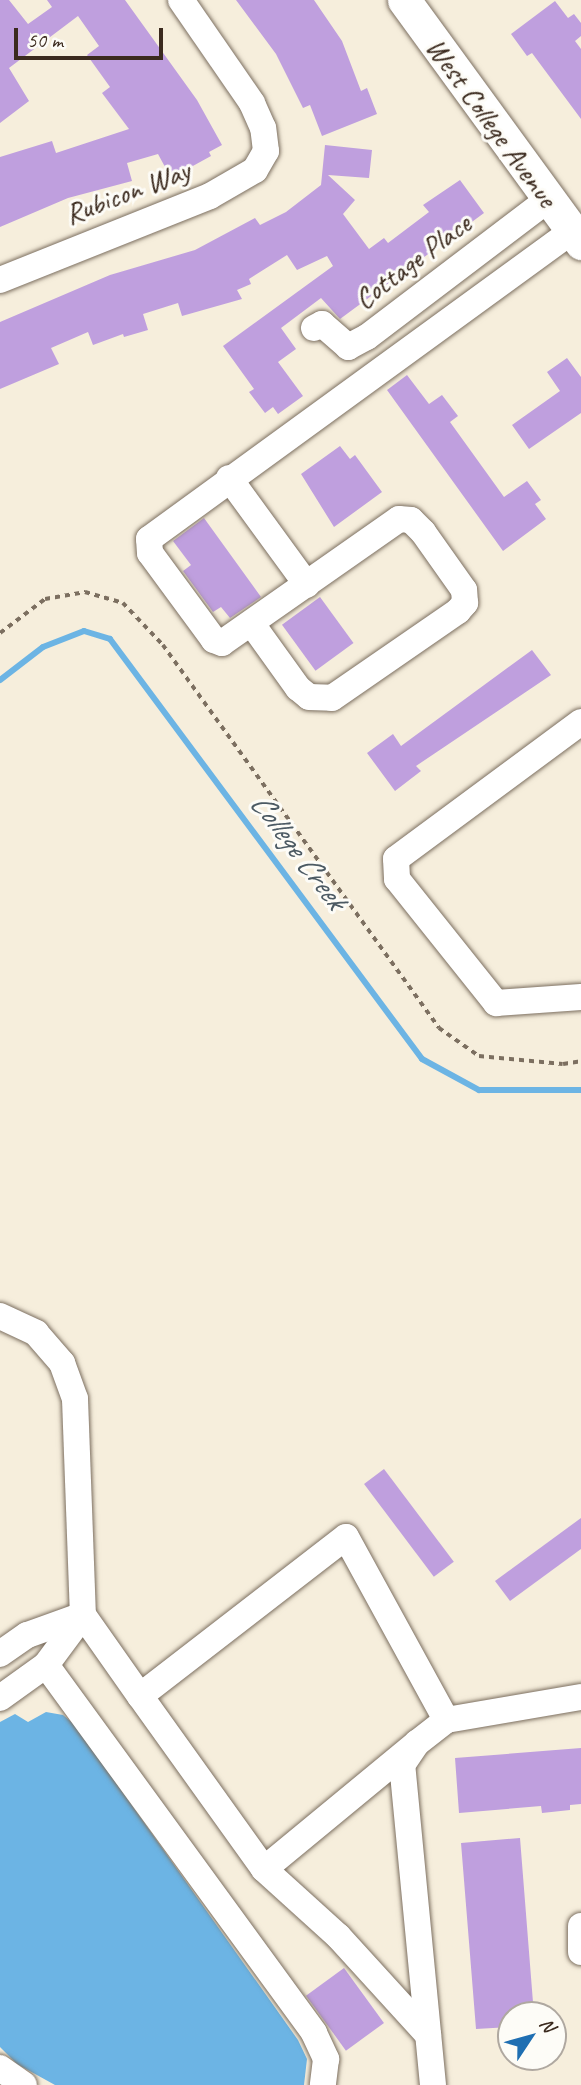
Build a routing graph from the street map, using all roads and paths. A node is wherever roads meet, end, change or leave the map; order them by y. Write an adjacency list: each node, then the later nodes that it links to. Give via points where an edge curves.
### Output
1 (181, 0): 5 (street, Rubicon Way, via 252,103 263,128 266,151 255,170 210,196)
2 (404, 0): 3 (main road, West College Avenue)
3 (549, 199): 4 (main road, West College Avenue); 6 (street, Cottage Place, via 367,337 348,347 322,324)
4 (577, 237): 7 (street)
5 (0, 280)
6 (314, 328)
7 (229, 478): 8 (street); 9 (street, via 155,534 148,546 214,640 222,643)
8 (307, 585): 9 (street); 9 (street, via 399,519 411,520 464,590 465,603 332,698 309,697 298,688)
9 (252, 624)
10 (0, 633): 13 (path, via 45,599 85,592 123,603 163,645 439,1028 479,1056 563,1064)
11 (581, 722): 12 (street, via 396,859 397,879 496,1003)
12 (581, 997)
13 (581, 1061)
14 (0, 1316): 15 (street, via 36,1334 62,1363 75,1399)
15 (83, 1615): 16 (street, via 27,1634); 17 (street); 18 (street)
16 (0, 1654)
17 (46, 1665): 20 (street); 29 (street, via 314,2033 326,2059)
18 (140, 1696): 21 (street, via 345,1537); 23 (street)
19 (581, 1697): 21 (street)
20 (0, 1698)
21 (446, 1720): 22 (street)
22 (417, 1744): 23 (street); 26 (street, via 402,1765)
23 (264, 1869): 26 (street, via 338,1936)
24 (581, 1926): 25 (street)
25 (581, 1952)
26 (428, 2035): 30 (street)
27 (0, 2068): 28 (street)
28 (24, 2085)
29 (323, 2085)
30 (433, 2085)

